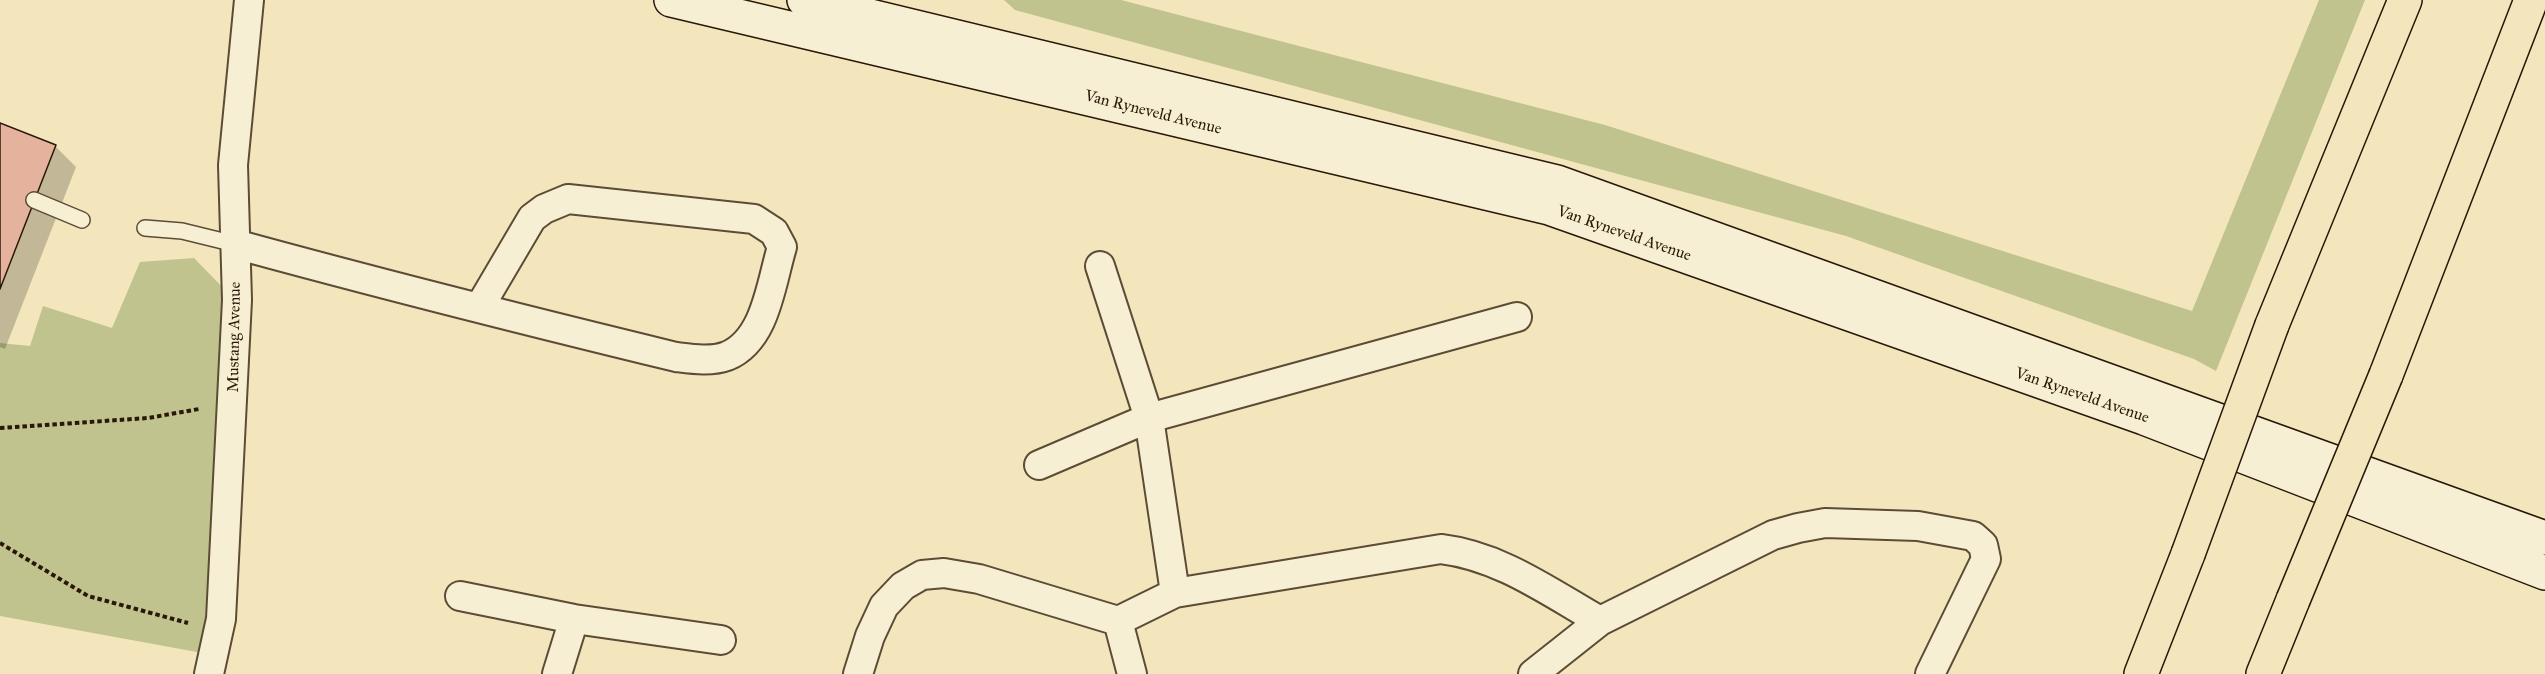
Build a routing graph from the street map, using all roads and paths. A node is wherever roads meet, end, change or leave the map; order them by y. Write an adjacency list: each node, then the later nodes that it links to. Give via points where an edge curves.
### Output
1 (249, 0): 9 (street, Mustang Avenue, via 233,165)
2 (671, 0): 19 (main road, Van Ryneveld Avenue, via 1549,208 2144,418)
3 (804, 0): 17 (main road, Van Ryneveld Avenue, via 1557,182)
4 (2404, 0): 33 (highway, bridge, via 2272,325)
5 (2531, 0): 34 (highway, bridge, via 2386,375)
6 (34, 200): 7 (lane)
7 (82, 220)
8 (145, 228): 9 (lane, via 182,231)
9 (235, 244): 11 (street); 13 (street, Mustang Avenue)
10 (1100, 266): 14 (street)
11 (480, 308): 11 (street, via 676,357 707,360 742,347 762,317 782,247 774,232 754,219 568,199 532,218)
12 (1517, 317): 14 (street)
13 (233, 406): 15 (path, via 148,418); 25 (street, Mustang Avenue)
14 (1149, 418): 16 (street); 20 (street)
15 (0, 428)
16 (1039, 465)
17 (2545, 538)
18 (0, 543): 25 (path, via 88,596)
19 (2545, 573)
20 (1175, 593): 23 (street); 24 (street, via 1441,549 1466,552 1501,565)
21 (460, 596): 22 (street)
22 (574, 619): 26 (street); 28 (street)
23 (1118, 621): 29 (street, via 979,579 944,573 922,575 903,586 884,606); 30 (street)
24 (1600, 621): 31 (street); 32 (street, via 1773,535 1798,528 1825,523 1918,526 1973,536 1983,545 1986,559)
25 (218, 635): 27 (street, Mustang Avenue)
26 (721, 640)
27 (208, 674)
28 (557, 674)
29 (858, 674)
30 (1132, 674)
31 (1533, 674)
32 (1930, 674)
33 (2141, 674)
34 (2263, 674)

